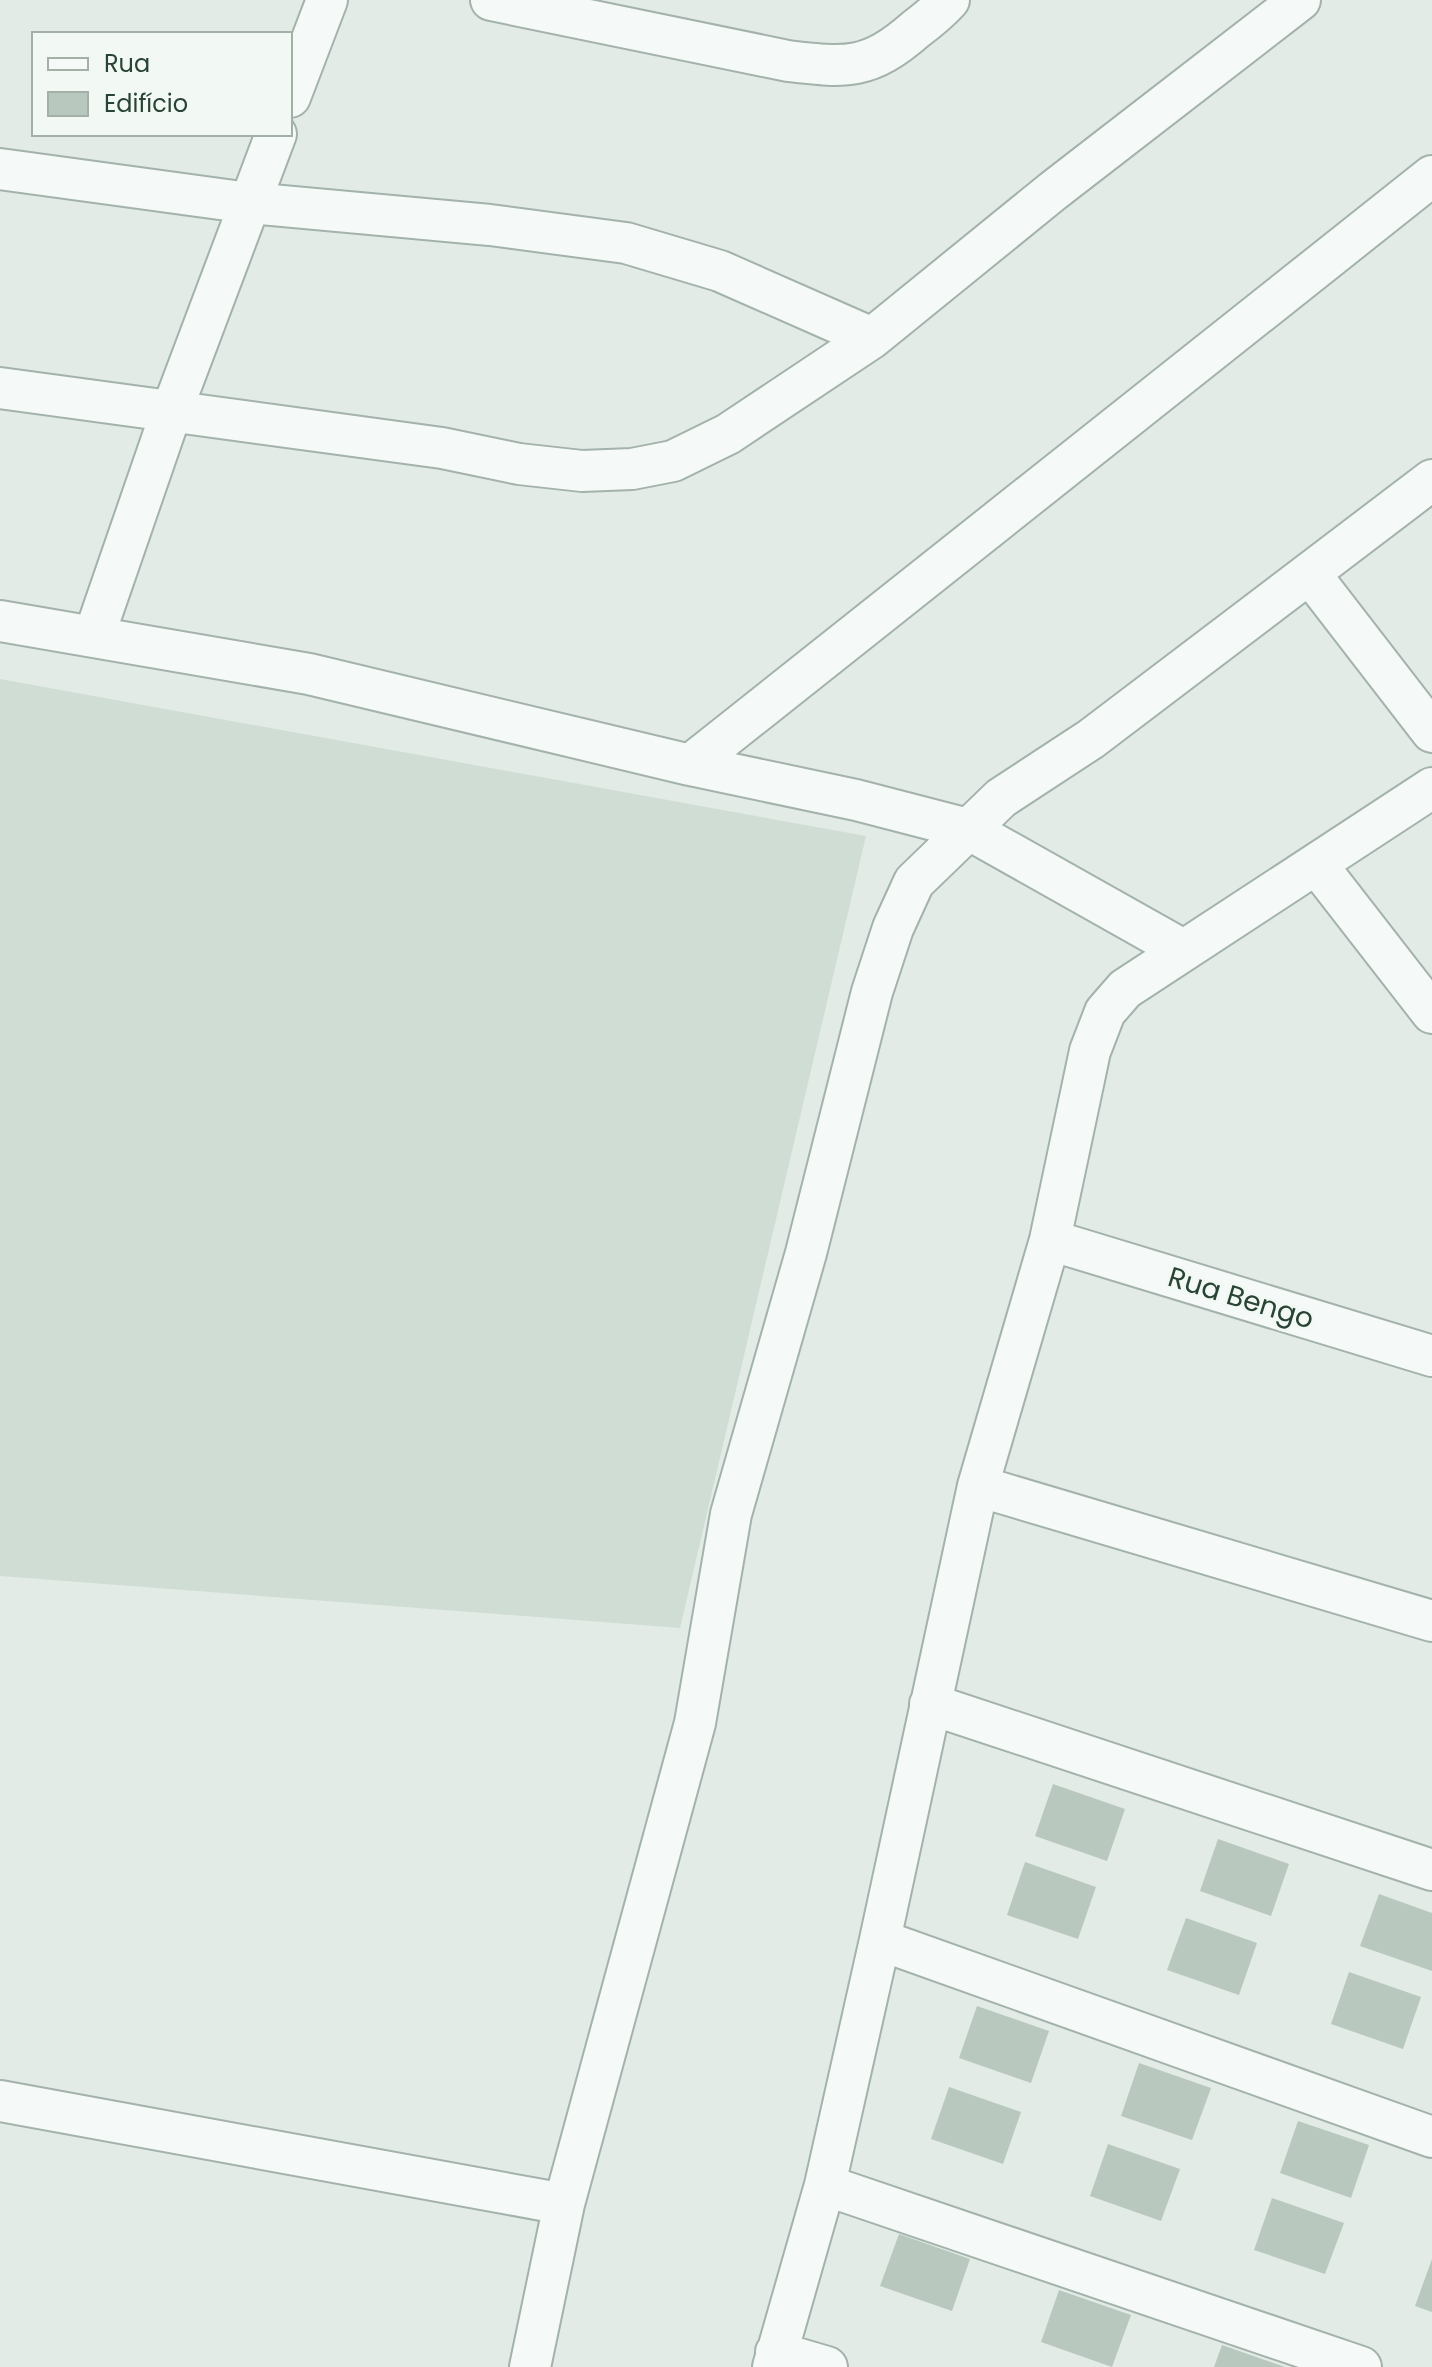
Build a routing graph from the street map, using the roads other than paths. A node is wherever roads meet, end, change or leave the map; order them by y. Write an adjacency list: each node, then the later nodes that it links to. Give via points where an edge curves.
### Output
1 (327, 0): 5 (street)
2 (491, 0): 3 (street, via 819,65 848,65 890,52)
3 (949, 0)
4 (1300, 0): 10 (street)
5 (292, 92)
6 (275, 136): 9 (street)
7 (0, 169): 9 (street)
8 (1432, 176): 18 (street)
9 (249, 203): 10 (street, via 626,243 720,271); 12 (street)
10 (872, 338): 12 (street, via 728,434 673,461 632,469 582,471 519,464)
11 (0, 388): 12 (street)
12 (172, 410): 16 (street)
13 (1432, 480): 14 (street)
14 (1310, 574): 17 (street); 20 (street, via 1091,739 1001,798)
15 (0, 621): 16 (street)
16 (94, 636): 18 (street, via 309,674)
17 (1432, 732)
18 (690, 765): 20 (street)
19 (1432, 788): 21 (street)
20 (968, 829): 22 (street); 34 (street, via 914,882 872,992 806,1253 731,1514 695,1723)
21 (1317, 865): 22 (street); 23 (street)
22 (1183, 950): 24 (street, via 1125,989 1105,1012 1090,1051)
23 (1432, 1013)
24 (1050, 1240): 25 (street, Rua Bengo); 26 (street)
25 (1432, 1356)
26 (978, 1486): 27 (street); 28 (street)
27 (1432, 1621)
28 (930, 1704): 29 (street); 30 (street)
29 (1432, 1870)
30 (880, 1940): 32 (street); 33 (street)
31 (0, 2101): 34 (street)
32 (1432, 2137)
33 (825, 2185): 35 (street); 38 (street)
34 (564, 2204): 36 (street)
35 (774, 2359): 37 (street)
36 (530, 2367)
37 (827, 2367)
38 (1361, 2367)

